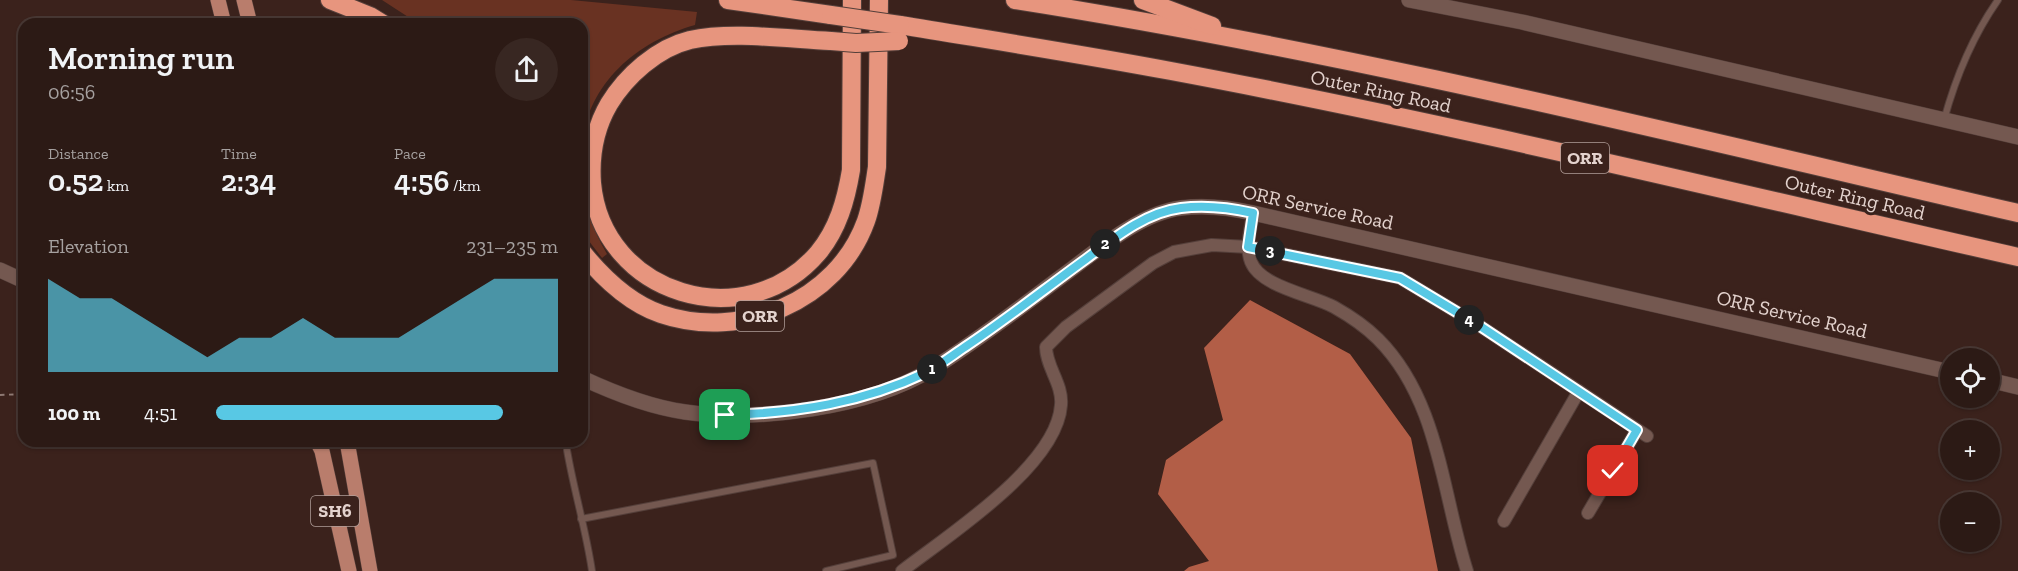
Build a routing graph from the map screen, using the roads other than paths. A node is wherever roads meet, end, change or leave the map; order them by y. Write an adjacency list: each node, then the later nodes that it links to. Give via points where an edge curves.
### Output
1 (218, 0): 11 (main road)
2 (244, 0): 12 (main road)
3 (330, 0): 13 (highway)
4 (728, 0): 14 (highway, Outer Ring Road / ORR, bridge, via 831,15)
5 (852, 0): 14 (highway, ORR, bridge, via 851,170 839,217 817,254 800,270 770,286 738,296 715,297 667,288 626,260 610,241 593,194 594,141 614,96 650,60 690,40 749,37 831,41 867,43)
6 (879, 0): 22 (highway, ORR, via 877,167 873,194 853,247 821,285 804,298 763,316 736,321 684,320 638,303 619,290)
7 (1015, 0): 15 (highway, Outer Ring Road / ORR)
8 (1143, 0): 15 (highway)
9 (1409, 0): 16 (main road, via 1522,22)
10 (1998, 0): 16 (lane, via 1979,27 1956,78)
11 (222, 18)
12 (248, 18)
13 (373, 18)
14 (899, 33): 21 (highway, Outer Ring Road / ORR, via 944,33 1171,71 1340,105)
15 (1259, 44): 19 (highway, Outer Ring Road / ORR, via 1531,101)
16 (1944, 120): 17 (main road)
17 (2018, 138)
18 (1253, 213): 20 (street); 25 (main road, ORR Service Road); 26 (main road, ORR Service Road, via 1212,207 1180,208 1148,218 929,371 883,391 831,405 765,414 683,411 644,402)
19 (2018, 213)
20 (1248, 247): 29 (street, via 1400,278); 40 (street, via 1212,245 1174,252 1066,327 1046,347 1061,404 1051,434 1026,470 1000,495); 41 (street, via 1252,265 1266,278 1350,316 1392,354 1418,397 1443,472)
21 (2018, 257)
22 (588, 258)
23 (0, 270): 24 (main road)
24 (18, 278)
25 (1940, 370)
26 (588, 380)
27 (2000, 383): 28 (main road)
28 (2018, 387)
29 (1579, 391): 33 (street, via 1642,433); 35 (street)
30 (320, 447): 36 (main road, SH6)
31 (347, 447): 37 (main road, SH6)
32 (567, 450): 34 (lane)
33 (1588, 513)
34 (581, 519): 38 (lane); 39 (lane, via 873,463 893,555)
35 (1504, 522)
36 (349, 571)
37 (370, 571)
38 (592, 571)
39 (826, 571)
40 (902, 571)
41 (1467, 571)

